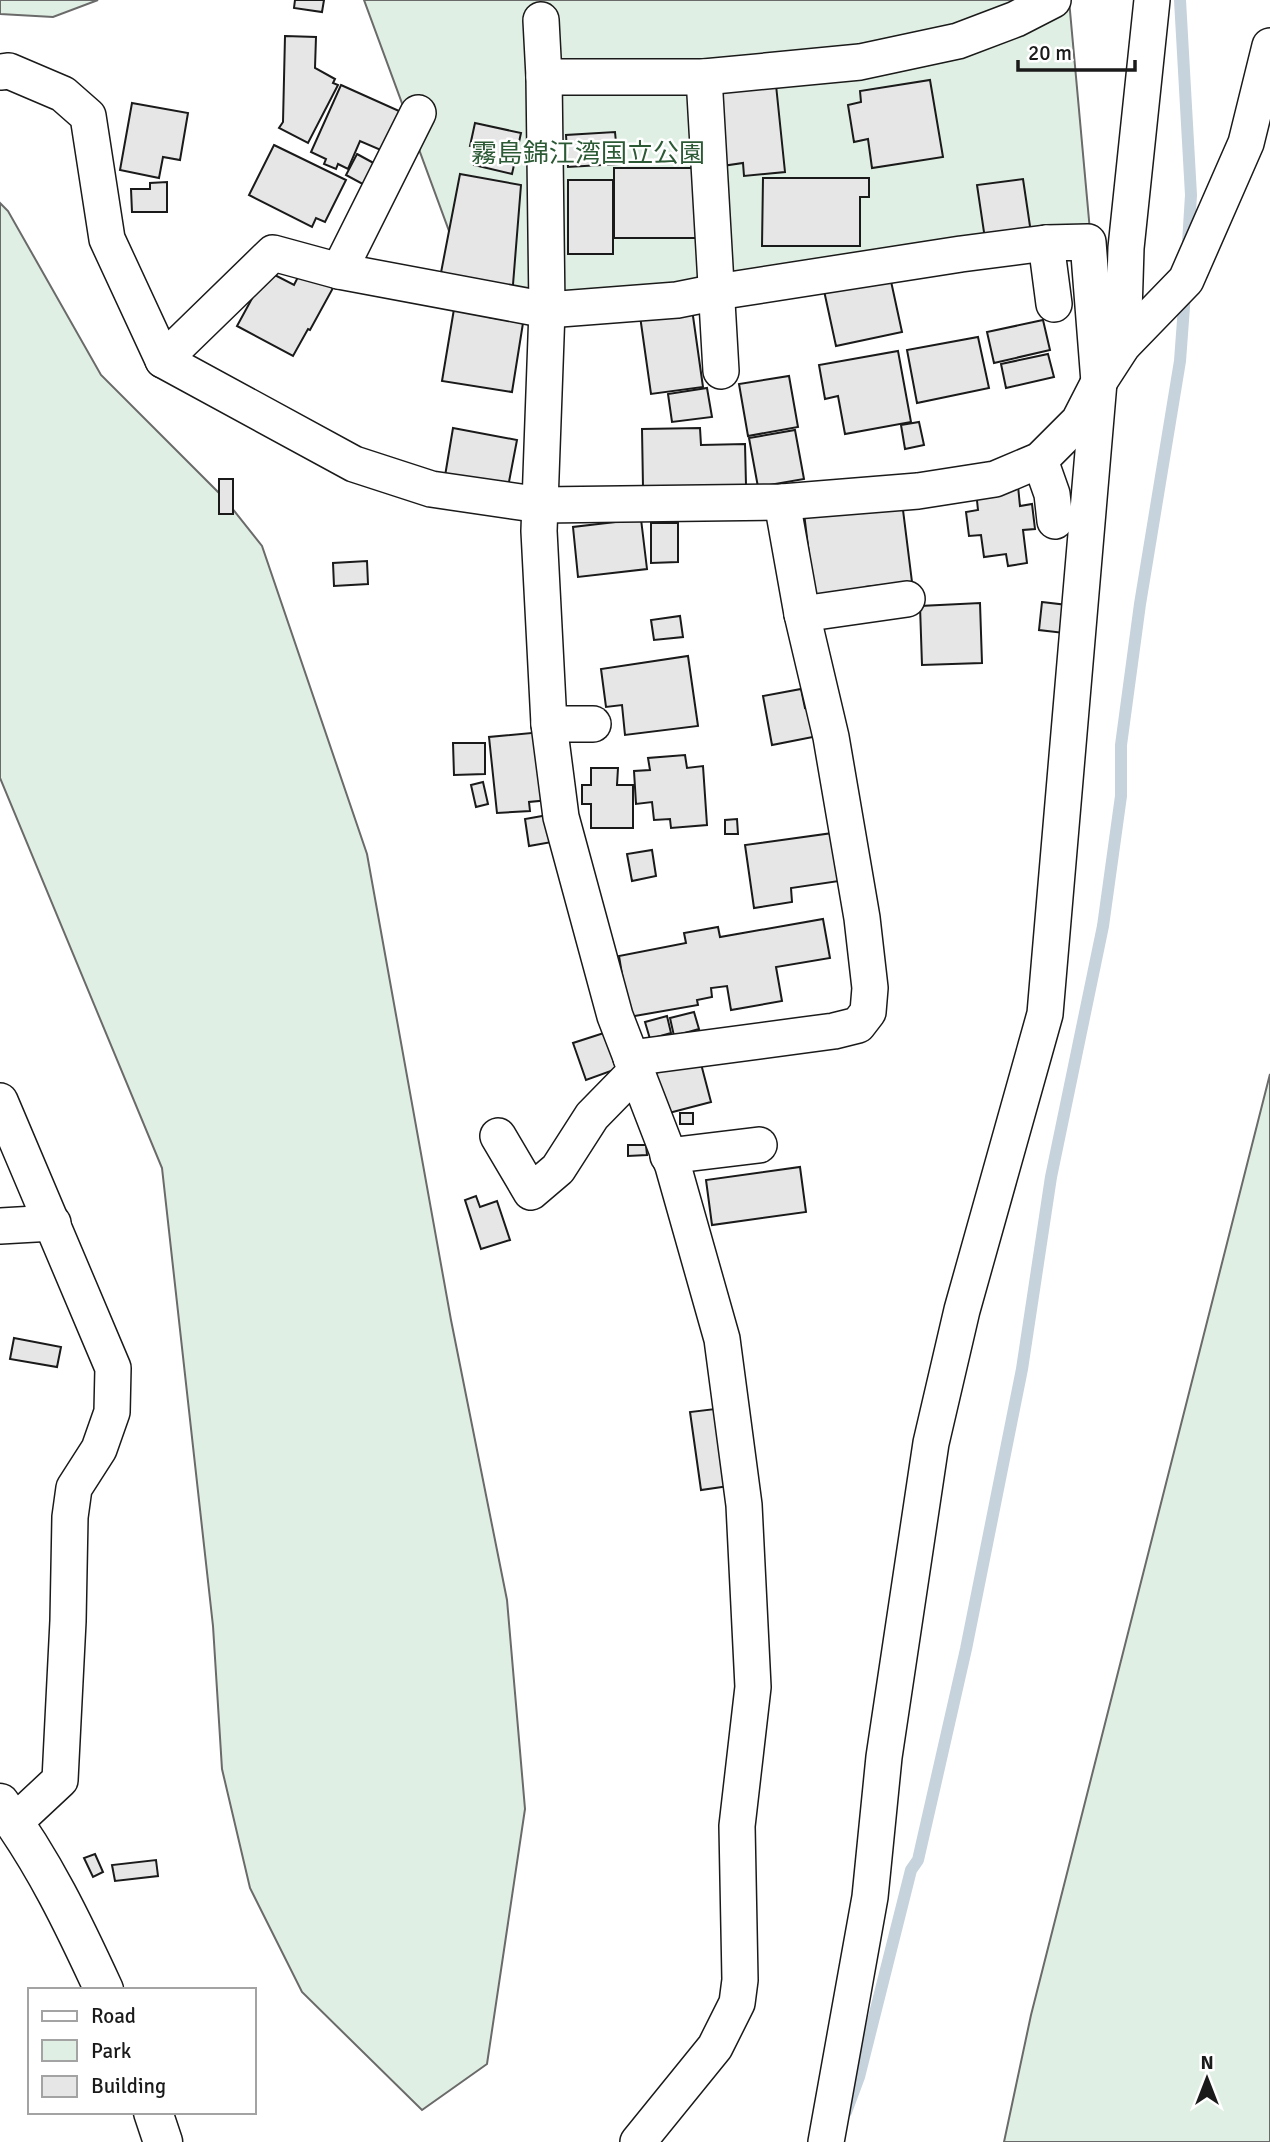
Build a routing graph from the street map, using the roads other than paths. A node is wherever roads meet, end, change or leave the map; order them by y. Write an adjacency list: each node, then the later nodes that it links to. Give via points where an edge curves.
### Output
1 (1053, 0): 7 (street, via 958,41 860,62)
2 (1152, 0): 14 (street, via 1126,248)
3 (541, 20): 6 (street)
4 (1270, 46): 14 (street, via 1246,143 1186,280)
5 (0, 72): 15 (street, via 9,71 63,94 88,116 107,239)
6 (544, 77): 7 (street); 13 (street)
7 (704, 77): 11 (street)
8 (418, 113): 10 (street)
9 (1046, 243): 11 (street); 12 (street); 17 (street, via 1088,242)
10 (339, 271): 13 (street); 15 (street, via 273,253)
11 (717, 292): 13 (street, via 677,300); 16 (street)
12 (1054, 304)
13 (547, 310): 20 (street)
14 (1123, 345): 17 (street)
15 (163, 360): 20 (street, via 354,464 430,489)
16 (721, 371)
17 (1100, 382): 18 (street, via 1079,421); 38 (street, via 1045,1014 962,1310 931,1443 884,1757 870,1897)
18 (1040, 460): 19 (street, via 995,479 918,491); 21 (street)
19 (782, 502): 20 (street); 23 (street)
20 (541, 505): 24 (street)
21 (1055, 521)
22 (907, 599): 23 (street)
23 (802, 614): 26 (street, via 831,737 863,918 868,1012 858,1025 834,1031)
24 (549, 724): 25 (street); 26 (street, via 561,817 615,1016)
25 (593, 724)
26 (634, 1065): 28 (street, via 592,1116 558,1169 531,1192); 30 (street)
27 (0, 1101): 31 (street)
28 (498, 1136)
29 (759, 1145): 30 (street)
30 (667, 1156): 37 (street, via 722,1339 744,1506 753,1687 737,1826 737,2003 715,2047)
31 (53, 1223): 32 (street); 33 (street, via 113,1368 112,1412 99,1448 74,1488 60,1780)
32 (0, 1226)
33 (7, 1813): 34 (main road, via 67,1912)
34 (103, 1988)
35 (154, 2114): 36 (main road)
36 (163, 2142)
37 (638, 2142)
38 (826, 2142)

